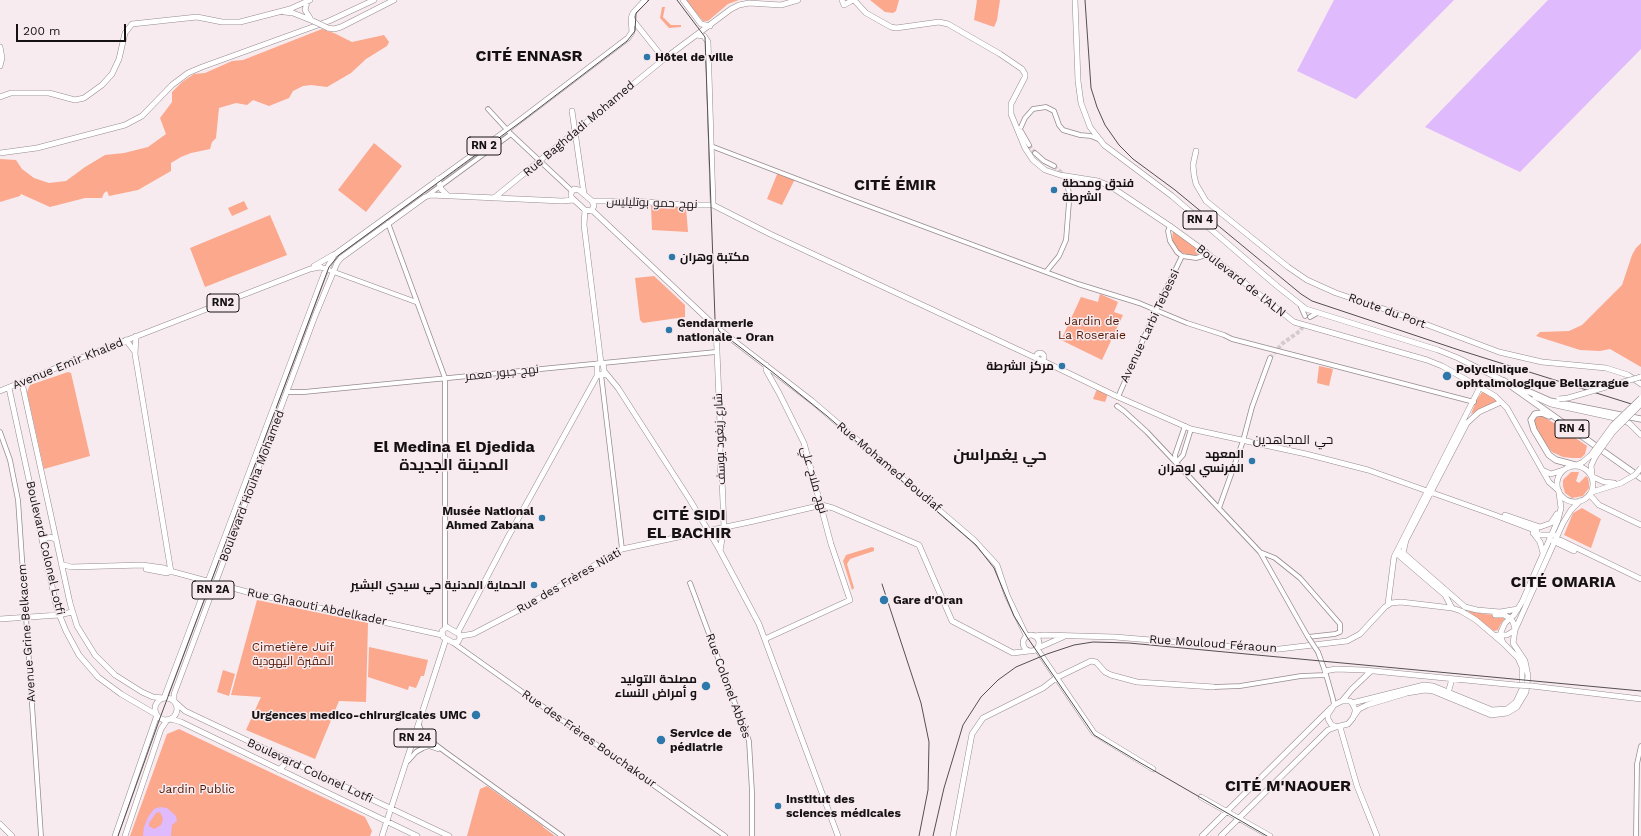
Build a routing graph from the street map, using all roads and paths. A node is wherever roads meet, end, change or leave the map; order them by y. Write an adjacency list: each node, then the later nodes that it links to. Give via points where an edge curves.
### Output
1 (374, 0): 29 (main road, via 329,21 188,73 172,85 145,114 124,125 37,148)
2 (394, 0): 12 (main road, bridge, via 334,29)
3 (645, 0): 11 (main road)
4 (683, 0): 13 (main road, via 699,21)
5 (798, 0): 13 (main road, Rue Baghdadi Mohamed, via 781,5 740,5)
6 (842, 0): 7 (main road, via 844,5)
7 (853, 0): 47 (main road, Boulevard de l'ALN, via 866,12 891,27 939,22 948,24 1020,67 1025,77 1011,104 1010,114 1025,148 1039,167 1051,174 1098,181 1110,186)
8 (1075, 0): 21 (main road, RN 4, via 1080,95 1083,112)
9 (309, 1): 10 (main road); 12 (main road, via 304,6 305,13)
10 (278, 12): 12 (main road, via 293,13); 18 (main road, via 240,22 222,22 197,17 132,24 125,33 119,59 112,74 84,98 74,100 49,93 11,93)
11 (631, 18): 16 (main road); 23 (main road, RN 2, via 632,32 628,38)
12 (313, 21)
13 (710, 26): 14 (main road, Rue Baghdadi Mohamed)
14 (696, 35): 16 (main road, Rue Baghdadi Mohamed); 27 (main road, via 705,37 708,42)
15 (0, 47): 17 (main road)
16 (664, 59): 22 (main road, Rue Baghdadi Mohamed)
17 (0, 66)
18 (0, 97)
19 (488, 109): 23 (street)
20 (572, 111): 22 (main road)
21 (1090, 127): 24 (street); 25 (main road, RN 4)
22 (575, 131): 31 (main road, Rue Baghdadi Mohamed); 37 (main road)
23 (509, 132): 31 (street); 33 (main road, RN 2); 35 (street, RN 2)
24 (1086, 135): 25 (street); 26 (street, via 1063,130 1052,109 1033,109 1025,118 1021,129)
25 (1098, 139): 56 (main road, RN 4, via 1172,196)
26 (1029, 145)
27 (711, 146): 43 (main road); 54 (street)
28 (1196, 151): 73 (main road, Route du Port, via 1194,175 1206,201 1307,280 1498,352 1542,362 1606,368 1628,375)
29 (0, 153)
30 (1035, 153): 32 (street)
31 (540, 161): 36 (street); 40 (main road, Rue Baghdadi Mohamed)
32 (1054, 166)
33 (438, 179): 35 (main road); 49 (main road, RN 2)
34 (1067, 183): 54 (street, via 1070,193 1066,240 1059,256)
35 (440, 186): 38 (main road); 39 (street, RN 2)
36 (572, 191): 37 (main road, via 577,189); 41 (main road)
37 (584, 194): 42 (main road)
38 (447, 196): 39 (main road); 40 (main road)
39 (424, 197): 46 (main road, RN 2)
40 (494, 198): 41 (main road)
41 (574, 200): 44 (main road)
42 (592, 201): 43 (main road, نهج حمو بوتليليس); 45 (main road)
43 (714, 205): 79 (main road, via 764,232)
44 (585, 210): 45 (main road); 65 (main road, via 584,225)
45 (592, 210): 59 (main road, Rue Mohamed Boudiaf)
46 (388, 223): 53 (main road, RN 2, via 341,258); 55 (street)
47 (1170, 226): 48 (main road, Boulevard de l'ALN); 50 (street, via 1170,241)
48 (1207, 253): 50 (street, via 1196,258); 74 (main road, Boulevard de l'ALN, via 1294,322 1427,360)
49 (334, 255): 51 (main road); 52 (main road, RN 2)
50 (1182, 256): 57 (street, Avenue Larbi Tebessi)
51 (310, 269): 52 (main road, RN2); 60 (main road, RN2)
52 (326, 269): 53 (street); 132 (main road, Boulevard Houha Mohamed / RN 2A)
53 (333, 271): 55 (street); 77 (main road, Boulevard Houha Mohamed / RN 2A)
54 (1046, 272): 57 (street)
55 (416, 302): 70 (street)
56 (1298, 304): 58 (main road, RN 4); 58 (street, via 1307,318)
57 (1156, 310): 79 (street, Avenue Larbi Tebessi); 82 (street, via 1232,339 1276,352)
58 (1317, 313): 71 (main road, RN 4, via 1438,350)
59 (716, 326): 62 (main road, شارع زيغود يوسف); 66 (main road, Rue Mohamed Boudiaf)
60 (136, 336): 61 (main road, Avenue Emir Khaled / RN2); 63 (main road)
61 (126, 340): 63 (main road); 72 (main road, Avenue Emir Khaled / RN2)
62 (716, 352): 65 (street, نهج جبور معمر); 113 (main road, شارع زيغود يوسف)
63 (135, 354): 130 (main road)
64 (1270, 358): 94 (street)
65 (600, 363): 67 (main road); 68 (main road); 70 (street, نهج جبور معمر)
66 (766, 365): 109 (main road, نهج ملاح علي, via 766,370 780,392 804,443); 155 (main road, Rue Mohamed Boudiaf, via 832,418 983,548 997,565)
67 (599, 375): 68 (main road); 122 (street); 147 (main road, via 515,524)
68 (608, 375): 114 (main road)
69 (1641, 377): 78 (main road, bridge, via 1568,398 1559,399)
70 (444, 378): 77 (street, نهج جبور معمر); 144 (street)
71 (1504, 381): 78 (highway, RN 4); 89 (highway, RN 4); 93 (main road, via 1551,404 1628,423)
72 (22, 383): 75 (main road, Avenue Emir Khaled / RN2); 115 (main road, Boulevard Colonel Lotfi)
73 (1641, 384)
74 (1480, 387): 82 (main road); 83 (main road, Boulevard de l'ALN)
75 (9, 388): 76 (main road, Avenue Emir Khaled / RN2); 117 (main road, Boulevard Colonel Lotfi)
76 (0, 391)
77 (287, 392): 133 (main road, Boulevard Houha Mohamed / RN 2A)
78 (1533, 394): 88 (highway, RN 4, via 1550,401)
79 (1116, 398): 81 (main road)
80 (1641, 398): 95 (main road, bridge, via 1613,425)
81 (1128, 402): 85 (main road); 90 (main road)
82 (1474, 402): 86 (main road)
83 (1501, 402): 87 (main road); 99 (main road, Boulevard de l'ALN, via 1507,408)
84 (1641, 404): 95 (main road, bridge, via 1617,427)
85 (1118, 405): 96 (street)
86 (1467, 413): 87 (main road); 104 (main road)
87 (1472, 418): 104 (main road)
88 (1641, 419)
89 (1561, 422): 97 (highway, via 1542,413 1535,414 1531,420 1549,455 1556,460); 102 (highway, RN 4)
90 (1185, 426): 91 (main road); 96 (street, via 1175,455)
91 (1191, 429): 94 (main road); 96 (street, via 1183,455)
92 (0, 432): 141 (street, Avenue Grine Belkacem, via 10,460 17,494)
93 (1641, 435)
94 (1243, 441): 104 (main road, via 1359,467); 110 (street)
95 (1593, 456): 97 (main road); 101 (main road)
96 (1176, 462): 110 (street)
97 (1576, 465): 100 (main road); 101 (main road, via 1584,468)
98 (1641, 468): 103 (main road, bridge)
99 (1541, 469): 100 (main road, via 1551,474); 105 (main road, Boulevard de l'ALN)
100 (1564, 470): 105 (main road, via 1557,480)
101 (1592, 476): 103 (main road, via 1609,483); 106 (main road, via 1594,485)
102 (1641, 478)
103 (1621, 483): 106 (main road)
104 (1429, 491): 111 (main road); 124 (main road); 126 (main road, via 1406,540)
105 (1559, 492): 107 (main road, via 1568,501); 108 (main road)
106 (1591, 493): 107 (main road); 112 (main road, via 1599,505)
107 (1580, 502): 118 (main road, via 1568,514)
108 (1561, 504): 111 (main road, via 1553,521 1543,527 1505,515); 118 (main road)
109 (822, 505): 113 (main road, Rue des Frères Niati); 153 (main road, نهج ملاح علي, via 831,544 850,600); 160 (main road, via 920,545 952,621 1013,654)
110 (1219, 508): 125 (street)
111 (1492, 514): 116 (main road)
112 (1641, 525)
113 (724, 527): 114 (main road, Rue des Frères Niati); 123 (main road, شارع زيغود يوسف)
114 (707, 530): 122 (main road, Rue des Frères Niati); 123 (main road)
115 (54, 531): 117 (main road, via 47,535); 119 (main road, Boulevard Colonel Lotfi)
116 (1535, 532): 118 (main road); 127 (main road)
117 (41, 533): 120 (main road, Boulevard Colonel Lotfi)
118 (1556, 537): 121 (main road); 127 (main road); 128 (main road)
119 (56, 539): 120 (main road, via 49,537); 129 (main road, Boulevard Colonel Lotfi)
120 (42, 540): 139 (main road, Boulevard Colonel Lotfi)
121 (1554, 542): 128 (main road, via 1592,559); 145 (main road)
122 (622, 549): 147 (main road, Rue des Frères Niati, via 521,609 473,634)
123 (719, 549): 153 (main road)
124 (1397, 551): 126 (main road); 135 (main road, via 1392,564); 136 (main road, via 1445,595)
125 (1260, 552): 152 (street); 152 (street, via 1275,558 1300,578 1340,624 1338,634)
126 (1403, 553): 137 (main road)
127 (1543, 553): 138 (main road)
128 (1609, 563): 131 (main road)
129 (62, 567): 130 (main road, Rue Ghaouti Abdelkader, via 142,565); 140 (main road, Boulevard Colonel Lotfi)
130 (170, 571): 132 (main road, Rue Ghaouti Abdelkader)
131 (1641, 579)
132 (209, 582): 133 (main road, Rue Ghaouti Abdelkader); 169 (main road, Boulevard Houha Mohamed / RN 2A)
133 (216, 583): 148 (main road, Rue Ghaouti Abdelkader); 171 (main road, Boulevard Houha Mohamed / RN 2A, via 175,691)
134 (690, 583): 203 (street, Rue Colonel Abbès, via 750,741)
135 (1388, 604): 136 (main road, via 1401,602); 150 (main road, Rue Mouloud Féraoun, via 1360,634 1347,641 1271,650 1114,637)
136 (1452, 608): 146 (main road, via 1469,615)
137 (1468, 608): 138 (main road, via 1500,612); 142 (main road, via 1482,614 1504,615)
138 (1518, 609): 142 (main road)
139 (58, 612): 140 (main road); 141 (main road, via 52,615); 175 (main road, Boulevard Colonel Lotfi, via 75,649 98,677 120,694)
140 (72, 612): 169 (main road, Boulevard Colonel Lotfi, via 90,648 110,670 142,692)
141 (26, 616): 143 (main road); 195 (street, Avenue Grine Belkacem)
142 (1510, 618): 145 (main road); 151 (main road, via 1503,626)
143 (0, 619)
144 (445, 628): 147 (main road, via 449,627); 148 (main road)
145 (1515, 630): 151 (main road); 176 (main road, via 1513,643 1527,665 1527,688 1520,704 1511,712 1492,715 1425,690 1367,705 1358,709)
146 (1490, 632): 151 (main road); 157 (main road)
147 (459, 634): 156 (main road, via 458,642)
148 (442, 635): 154 (main road)
149 (1034, 636): 150 (main road, Rue Mouloud Féraoun); 155 (main road); 158 (main road, via 1039,641)
150 (1064, 636): 158 (main road, Rue Mouloud Féraoun)
151 (1500, 636): 157 (main road)
152 (1308, 637): 162 (street, bridge, via 1318,652)
153 (765, 638): 204 (main road)
154 (446, 639): 156 (main road); 178 (main road, RN 24)
155 (1025, 639): 159 (main road, via 1024,647); 160 (main road)
156 (452, 642): 202 (street, Rue des Frères Bouchakour)
157 (1503, 643): 167 (main road, via 1518,658 1522,667 1522,689 1516,702 1507,708 1492,710)
158 (1037, 648): 159 (main road); 163 (main road)
159 (1029, 651): 160 (main road)
160 (1018, 653)
161 (1371, 671): 162 (main road, via 1336,669); 164 (main road); 166 (main road)
162 (1326, 673): 165 (street, via 1240,686); 168 (street)
163 (1056, 678): 165 (main road, via 1094,661 1107,673 1137,682); 186 (main road, via 1094,733); 205 (main road, via 1044,688 983,718 977,725 972,734)
164 (1452, 678): 167 (main road); 170 (main road, bridge)
165 (1214, 687)
166 (1348, 692): 172 (main road); 173 (main road)
167 (1448, 693): 173 (main road, via 1433,686 1420,685)
168 (1332, 695): 172 (street); 174 (street)
169 (163, 698): 171 (main road); 175 (main road, via 155,706)
170 (1641, 699)
171 (174, 701): 177 (main road, via 177,710); 182 (main road, Boulevard Colonel Lotfi, via 185,712)
172 (1341, 702): 173 (main road); 174 (main road)
173 (1351, 702): 176 (main road, via 1355,709)
174 (1332, 707): 179 (main road, via 1328,719 1330,724); 190 (main road)
175 (157, 715): 177 (main road, via 161,719); 196 (main road)
176 (1354, 716): 179 (main road, via 1348,724)
177 (169, 719): 185 (main road, Boulevard Colonel Lotfi, via 181,722); 197 (main road, via 161,729)
178 (419, 725): 181 (street, via 423,735); 184 (main road, RN 24)
179 (1338, 727): 191 (main road, via 1328,730); 209 (main road)
180 (1641, 746): 210 (street, via 1637,764)
181 (444, 751): 184 (street, via 429,746 416,752); 201 (street)
182 (273, 753): 183 (main road, Boulevard Colonel Lotfi); 185 (main road)
183 (284, 758): 187 (main road, via 284,765); 189 (main road, Boulevard Colonel Lotfi)
184 (408, 761): 189 (main road, RN 24)
185 (267, 764): 187 (main road, Boulevard Colonel Lotfi)
186 (1153, 769)
187 (279, 770): 192 (main road, Boulevard Colonel Lotfi)
188 (1201, 797): 190 (main road)
189 (391, 809): 192 (main road, RN 24); 200 (main road, Boulevard Colonel Lotfi)
190 (1226, 812): 191 (main road); 206 (main road)
191 (1238, 818): 207 (main road); 208 (main road)
192 (387, 821): 198 (main road, RN 24); 199 (main road, Boulevard Colonel Lotfi)
193 (0, 824): 194 (main road)
194 (12, 836)
195 (41, 836)
196 (115, 836)
197 (125, 836)
198 (382, 836)
199 (417, 836)
200 (449, 836)
201 (562, 836)
202 (726, 836)
203 (752, 836)
204 (838, 836)
205 (953, 836)
206 (1202, 836)
207 (1221, 836)
208 (1270, 836)
209 (1377, 836)
210 (1636, 836)

